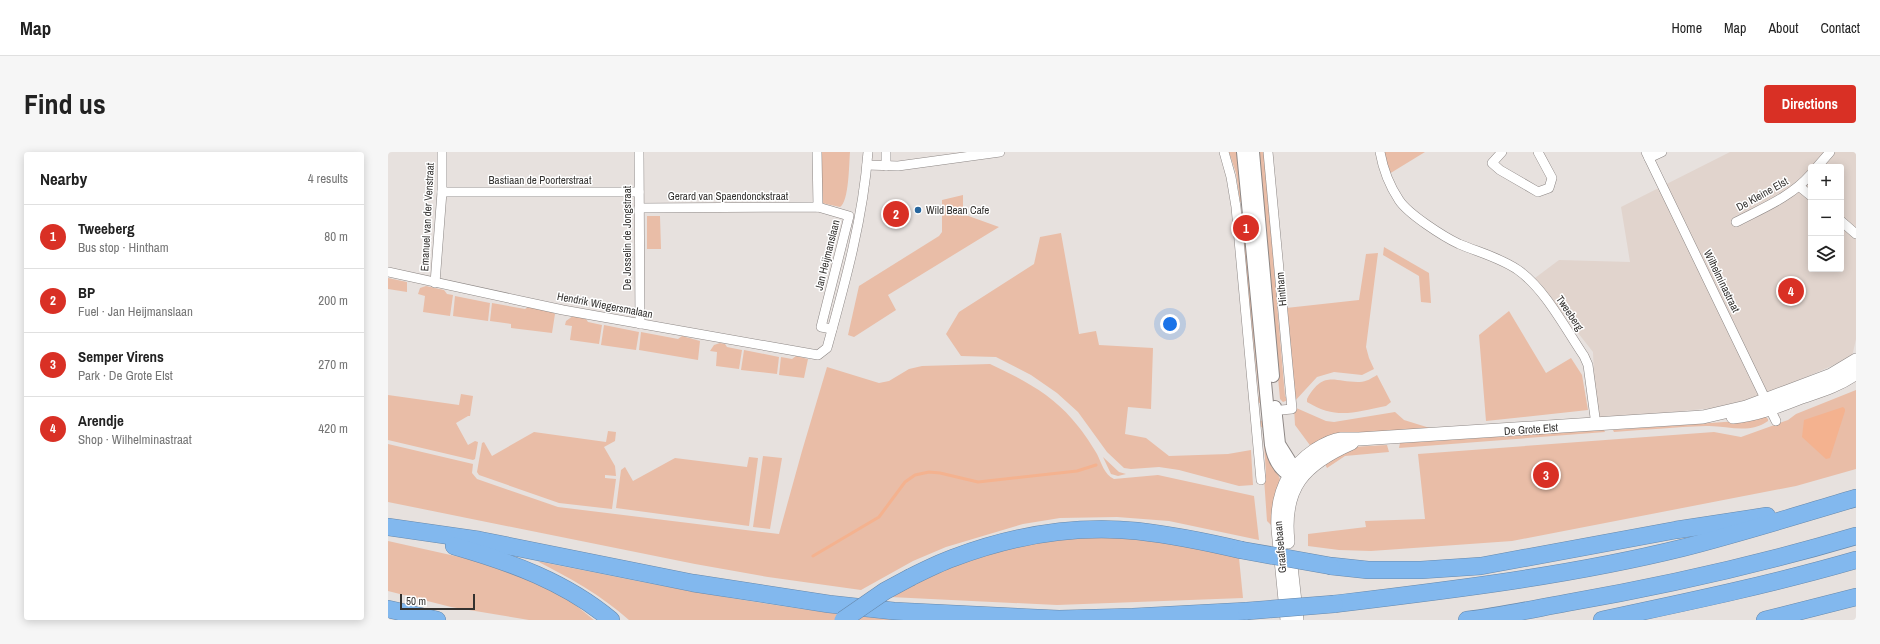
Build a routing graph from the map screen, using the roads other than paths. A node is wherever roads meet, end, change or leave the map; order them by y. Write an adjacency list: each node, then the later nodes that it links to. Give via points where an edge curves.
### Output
1 (442, 152): 22 (street, Emanuel van der Venstraat)
2 (639, 152): 23 (street, De Josselin de Jongstraat)
3 (818, 152): 25 (street, Jan Heijmanslaan)
4 (868, 152): 18 (street, Jan Heijmanslaan)
5 (886, 152): 19 (street)
6 (1000, 152): 19 (street)
7 (1224, 152): 39 (street, via 1236,207)
8 (1243, 152): 38 (street, Hintham)
9 (1253, 152): 38 (street, Hintham)
10 (1268, 152): 38 (street, Hintham, via 1292,409)
11 (1380, 152): 40 (street, Tweeberg, via 1384,171 1400,201 1423,222 1458,244 1517,269 1536,285 1588,365)
12 (1502, 152): 13 (street, via 1492,163 1538,192 1549,188 1552,178)
13 (1538, 152)
14 (1662, 152): 16 (street)
15 (1830, 152): 17 (street)
16 (1648, 155): 37 (street, Wilhelminastraat)
17 (1820, 164)
18 (867, 165): 19 (street); 33 (street, Jan Heijmanslaan, via 861,215)
19 (886, 166)
20 (1808, 178): 21 (street, De Kleine Elst)
21 (1800, 187): 24 (street, De Kleine Elst); 27 (street, De Kleine Elst)
22 (442, 192): 23 (street, Bastiaan de Poorterstraat); 31 (street, Emanuel van der Venstraat)
23 (639, 192): 26 (street, De Josselin de Jongstraat)
24 (1808, 194)
25 (818, 207): 26 (street, Gerard van Spaendonckstraat); 33 (street, Jan Heijmanslaan, via 849,216 822,327)
26 (639, 208): 32 (street, De Josselin de Jongstraat)
27 (1736, 222)
28 (1844, 224): 29 (street)
29 (1856, 234)
30 (388, 272): 31 (street, Hendrik Wiegersmalaan)
31 (435, 283): 32 (street, Hendrik Wiegersmalaan)
32 (640, 324): 34 (street, Hendrik Wiegersmalaan)
33 (832, 329): 34 (street, Jan Heijmanslaan, via 827,348)
34 (818, 355)
35 (1856, 360): 37 (main road, De Grote Elst)
36 (1856, 373): 37 (main road, De Grote Elst, via 1835,385)
37 (1771, 410): 40 (main road, De Grote Elst, via 1719,419 1703,417)
38 (1272, 411): 39 (street, Hintham); 41 (street, Hintham, via 1272,454 1279,466)
39 (1255, 413): 42 (street)
40 (1596, 425): 41 (main road, De Grote Elst, via 1360,439)
41 (1294, 474): 53 (main road, Graafsebaan, via 1279,498 1277,514); 54 (main road, Graafsebaan, via 1287,528)
42 (1261, 480)
43 (1856, 498): 44 (highway)
44 (1815, 510): 45 (highway, bridge, via 1681,548 1482,586 1334,604 1247,611 1059,619 894,611 829,604 693,583 479,540); 52 (highway, bridge, via 1676,530 1482,566 1421,570 1331,566 1186,538 1136,531 1080,530 1025,537 952,558 885,591)
45 (388, 527): 51 (highway, via 477,552 545,577 572,592)
46 (1856, 536): 55 (highway, via 1685,580)
47 (1856, 560): 56 (highway, via 1698,600)
48 (1856, 597): 57 (highway)
49 (388, 609): 50 (highway)
50 (437, 620)
51 (611, 620)
52 (843, 620)
53 (1287, 620)
54 (1296, 620)
55 (1468, 620)
56 (1602, 620)
57 (1765, 620)

